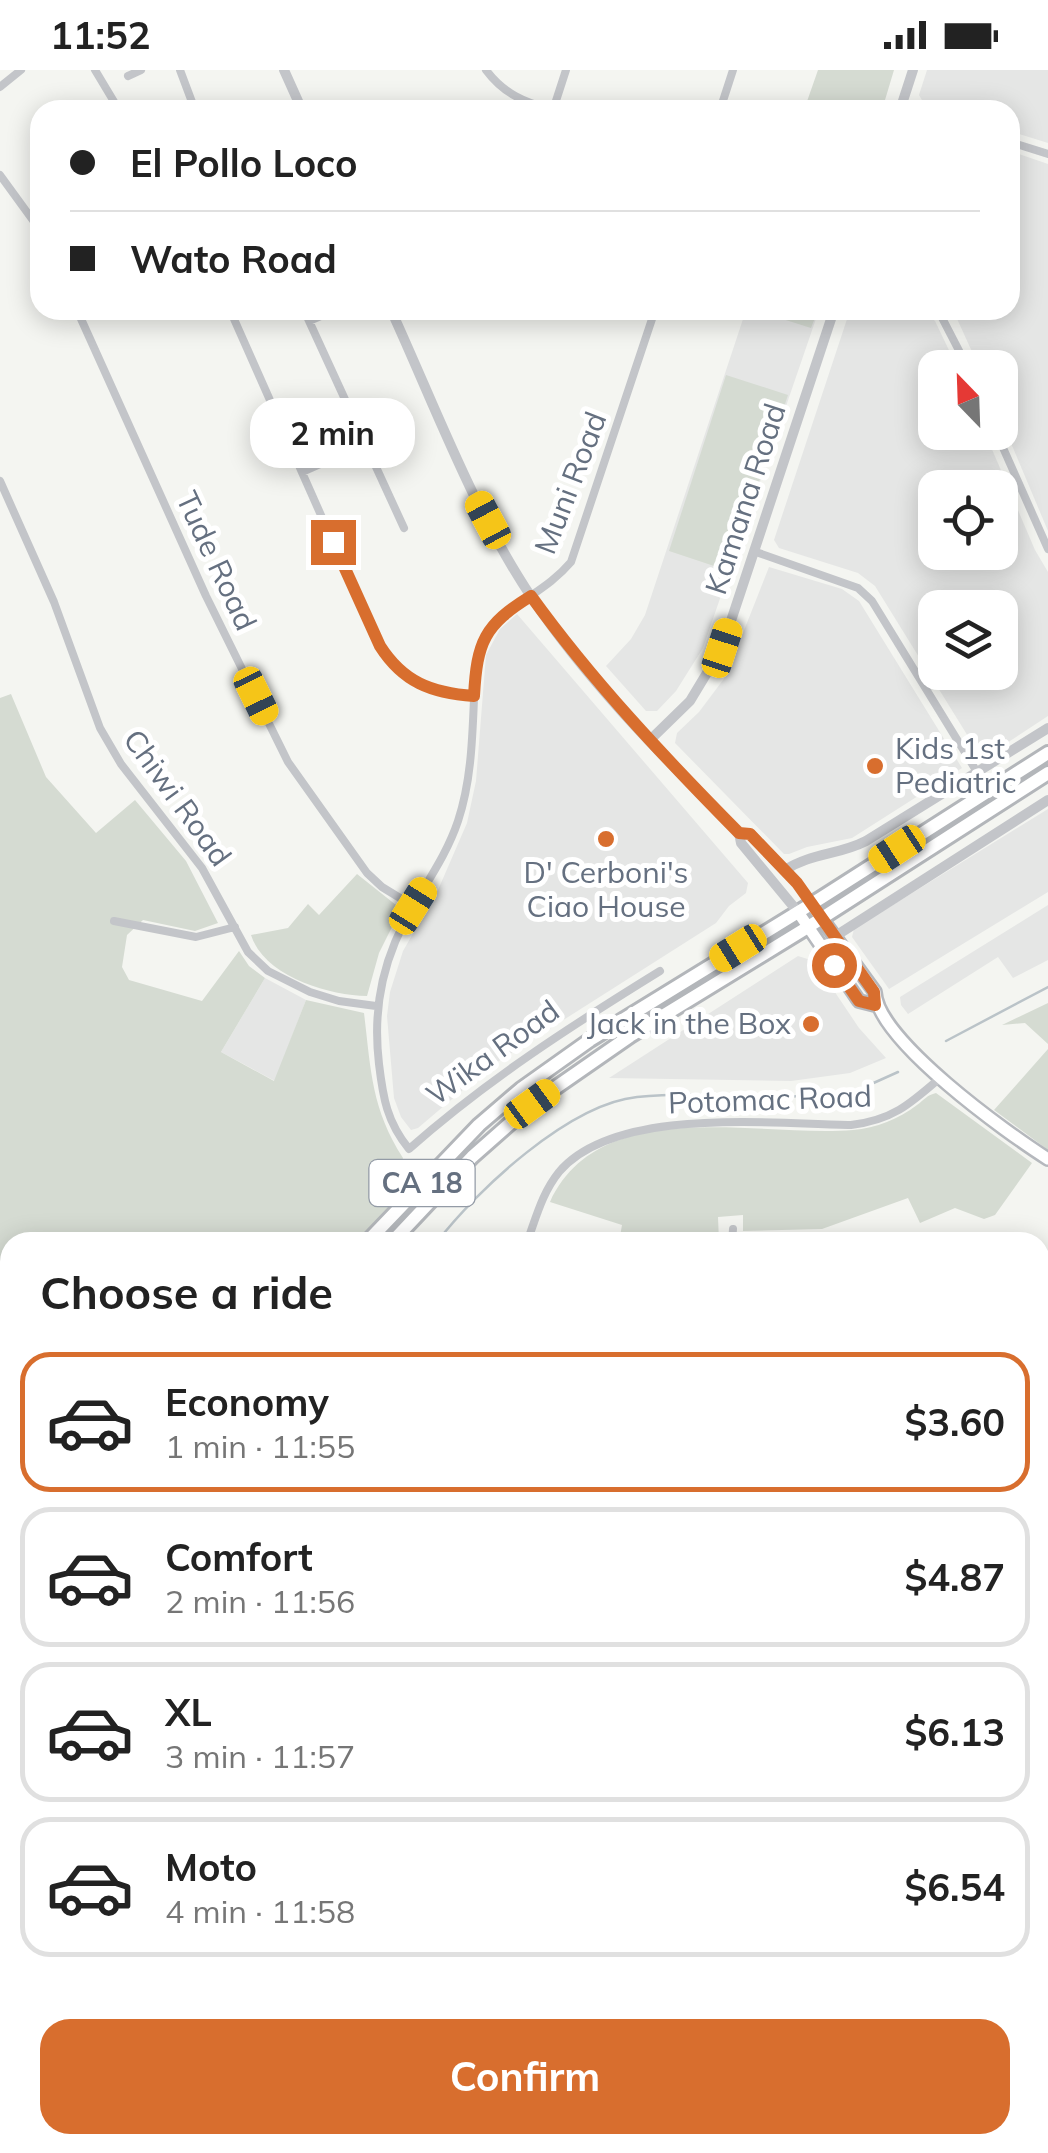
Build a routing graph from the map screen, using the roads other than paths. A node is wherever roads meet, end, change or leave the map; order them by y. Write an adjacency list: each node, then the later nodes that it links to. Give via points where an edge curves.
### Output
1 (21, 70): 11 (street)
2 (94, 70): 12 (street)
3 (141, 70): 10 (street)
4 (180, 70): 13 (street)
5 (284, 70): 14 (street)
6 (486, 70): 15 (street)
7 (566, 70): 16 (street)
8 (733, 70): 17 (street)
9 (913, 70): 18 (street)
10 (128, 76)
11 (0, 87)
12 (113, 100)
13 (191, 100)
14 (298, 100)
15 (520, 100)
16 (556, 100)
17 (723, 100)
18 (905, 100)
19 (1020, 145): 20 (street)
20 (1048, 154)
21 (0, 176): 22 (street)
22 (30, 216)
23 (82, 320): 50 (street, Tude Road, via 288,762 368,873)
24 (234, 320): 34 (street)
25 (313, 320): 30 (street)
26 (396, 320): 39 (street, via 477,499)
27 (652, 320): 39 (street, Muni Road, via 579,544 559,576)
28 (831, 320): 38 (street, Kamana Road)
29 (943, 320): 31 (street)
30 (309, 322): 32 (street)
31 (959, 350)
32 (365, 444): 34 (street); 36 (street)
33 (1004, 450): 37 (street)
34 (302, 472): 40 (street, via 390,662 422,686)
35 (0, 481): 55 (street, Chiwi Road, via 100,728 202,868)
36 (404, 528)
37 (1048, 549)
38 (756, 552): 42 (street, Kamana Road, via 710,673); 44 (street, via 858,588 872,601)
39 (531, 596): 40 (street, Muni Road, via 488,631 476,661); 42 (street)
40 (474, 696): 50 (street, Muni Road, via 463,806)
41 (1048, 728): 44 (street)
42 (650, 740): 47 (street)
43 (1048, 753): 49 (main road, CA 18)
44 (977, 772): 48 (street, via 866,842 809,856)
45 (1048, 774): 52 (main road, CA 18)
46 (1048, 800): 56 (street)
47 (739, 833): 48 (street, via 750,834); 51 (street)
48 (785, 870): 49 (street)
49 (812, 904): 51 (main road, CA 18); 52 (main road)
50 (413, 906): 59 (street, Muni Road, via 393,944)
51 (798, 912): 54 (main road); 63 (main road, CA 18, via 521,1089)
52 (822, 918): 54 (main road, CA 18); 56 (main road)
53 (114, 921): 55 (street, via 196,937)
54 (808, 927): 58 (main road, via 859,1001); 64 (main road, CA 18, via 532,1104)
55 (234, 928): 59 (street, Chiwi Road, via 248,952 288,982)
56 (834, 937): 58 (main road, via 874,992)
57 (660, 971): 61 (street, Wika Road, via 510,1066)
58 (875, 1005): 60 (main road)
59 (376, 1006): 61 (street, Muni Road, via 383,1100)
60 (940, 1078): 62 (main road); 65 (street, Potomac Road, via 876,1122 662,1126 608,1141 562,1169)
61 (410, 1149)
62 (1048, 1160)
63 (377, 1232)
64 (401, 1232)
65 (532, 1232)

